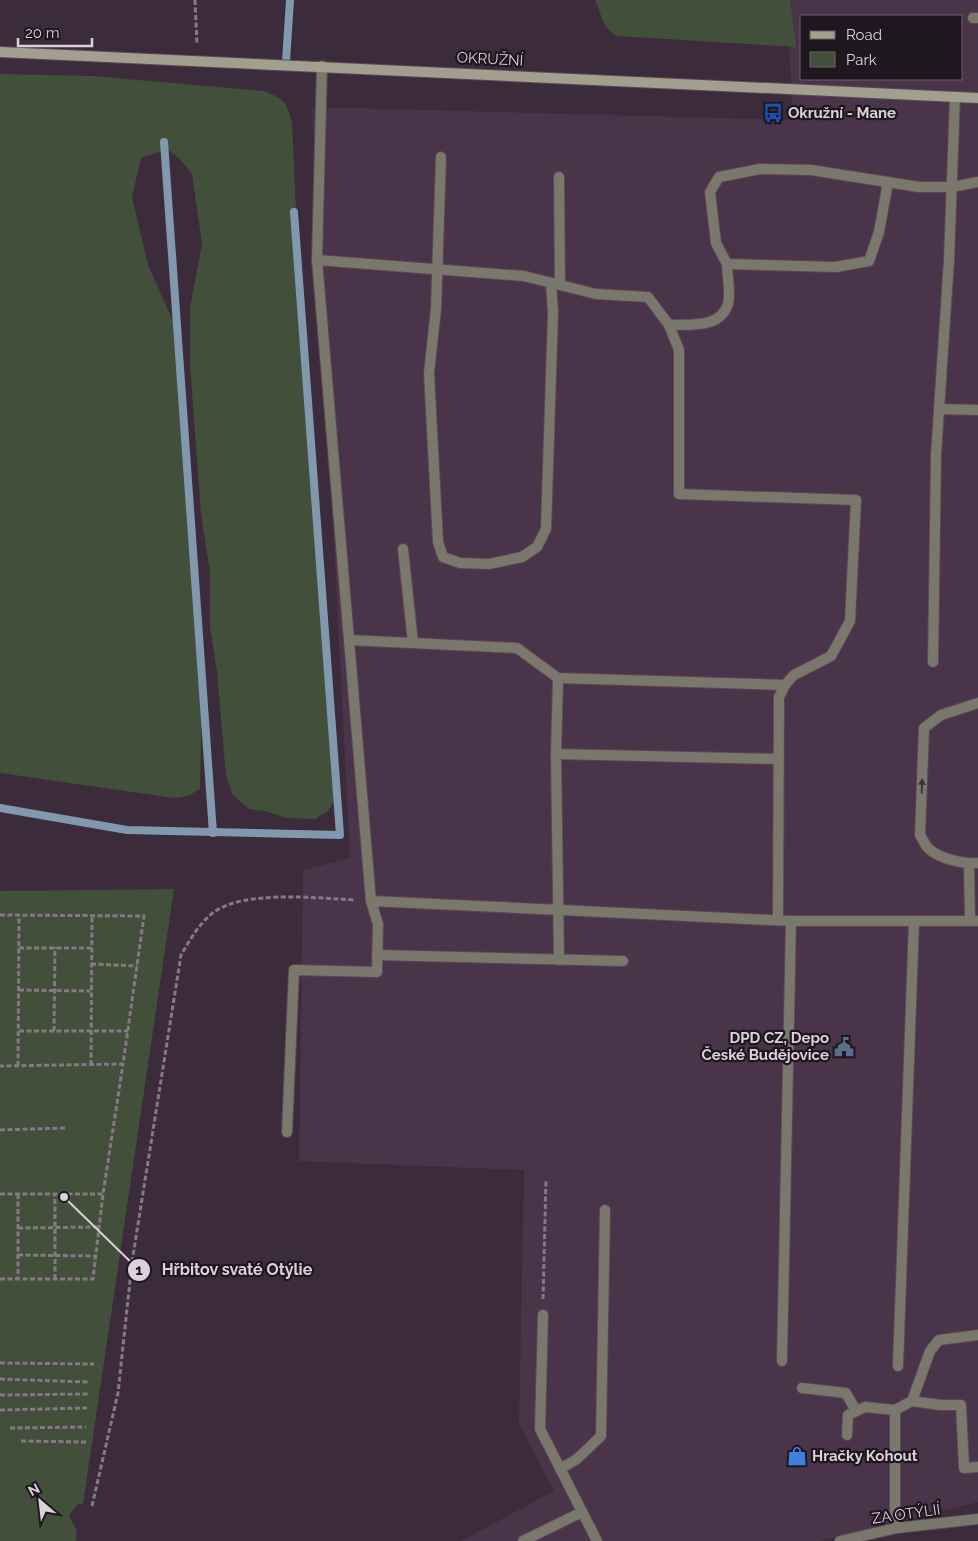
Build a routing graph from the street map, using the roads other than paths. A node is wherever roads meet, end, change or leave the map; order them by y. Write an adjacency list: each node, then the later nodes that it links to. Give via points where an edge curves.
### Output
1 (0, 52): 2 (main road, OKRUŽNÍ)
2 (322, 66): 3 (main road, OKRUŽNÍ); 10 (street)
3 (956, 97): 4 (main road, OKRUŽNÍ); 9 (street)
4 (978, 98)
5 (441, 157): 12 (street)
6 (559, 177): 13 (street)
7 (888, 182): 9 (street, via 920,188); 11 (street, via 879,232 869,261 836,268); 11 (street, via 811,170 760,169 719,177 710,192 716,243)
8 (978, 182): 9 (street)
9 (952, 187): 15 (street)
10 (317, 260): 12 (street); 18 (street)
11 (727, 264): 14 (street, via 728,303 720,318 706,323)
12 (436, 269): 13 (street, via 524,276); 13 (street, via 436,309 428,373 438,542 443,557 460,563 489,564 522,557 537,547 546,530)
13 (555, 284): 14 (street, via 596,294 648,298)
14 (669, 325): 22 (street, via 679,350 679,494 856,500 850,621 831,656 794,675)
15 (939, 409): 16 (street); 20 (street)
16 (978, 410)
17 (403, 549): 19 (street)
18 (349, 640): 19 (street); 27 (street)
19 (413, 643): 21 (street, via 517,648)
20 (933, 662)
21 (558, 678): 22 (street); 24 (street)
22 (784, 685): 25 (street, via 779,696)
23 (978, 703): 26 (street, one-way to 23, via 949,860 928,849 920,835 924,728 941,715)
24 (556, 754): 25 (street); 28 (street)
25 (779, 759): 29 (street)
26 (973, 864): 32 (street)
27 (371, 901): 28 (street); 33 (street, via 378,924)
28 (558, 910): 29 (street); 34 (street)
29 (778, 920): 30 (street)
30 (791, 921): 31 (street); 40 (street)
31 (914, 921): 32 (street); 41 (street)
32 (974, 921)
33 (377, 955): 34 (street); 36 (street, via 377,972 294,970)
34 (559, 960): 35 (street)
35 (623, 961)
36 (287, 1132)
37 (606, 1210): 48 (street, via 601,1436)
38 (543, 1315): 48 (street, via 540,1429)
39 (978, 1335): 43 (street, via 939,1340 930,1350)
40 (782, 1361)
41 (898, 1366)
42 (802, 1388): 45 (street, via 846,1392)
43 (912, 1401): 44 (street); 47 (street, via 961,1405 964,1468)
44 (895, 1410): 45 (street, via 865,1407); 51 (street)
45 (856, 1411): 46 (street, via 848,1415)
46 (847, 1436)
47 (978, 1467)
48 (560, 1470): 49 (street)
49 (582, 1512): 52 (street); 53 (street)
50 (978, 1519): 51 (street, ZA OTÝLIÍ)
51 (897, 1528): 54 (street, ZA OTÝLIÍ)
52 (523, 1541)
53 (597, 1541)
54 (840, 1541)

